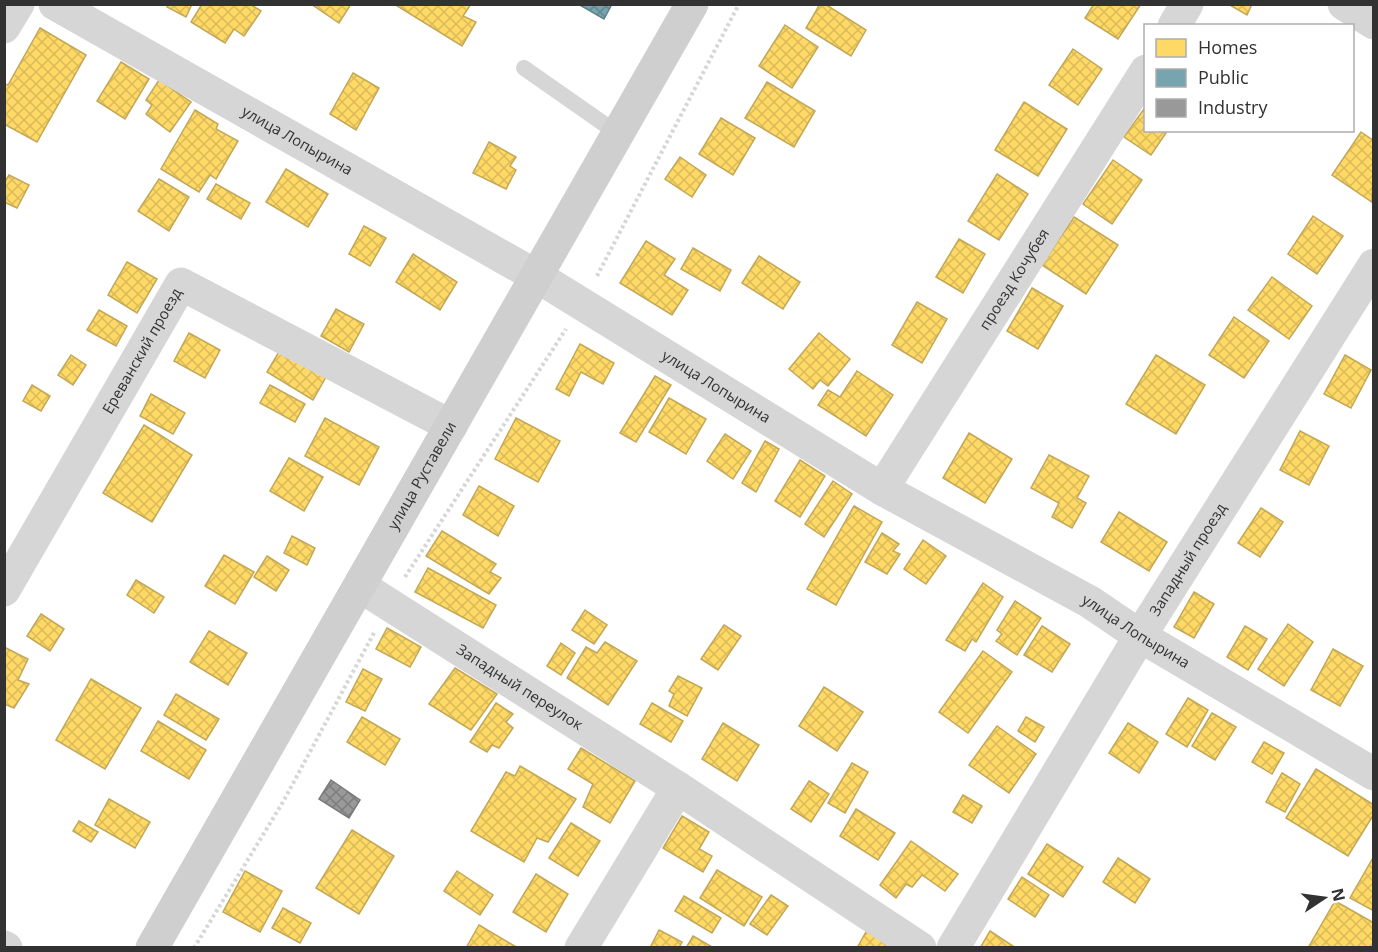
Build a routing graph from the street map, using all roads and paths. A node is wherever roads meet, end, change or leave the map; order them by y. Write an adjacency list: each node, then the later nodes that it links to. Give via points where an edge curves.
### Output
1 (18, 4): 9 (street)
2 (55, 4): 14 (street, улица Лопырина)
3 (739, 4): 15 (path)
4 (1187, 4): 8 (street)
5 (1344, 4): 7 (street)
6 (687, 6): 12 (street, улица Руставели)
7 (1374, 23)
8 (1175, 24)
9 (4, 27)
10 (524, 68): 12 (lane)
11 (1144, 74): 17 (street, проезд Кочубея)
12 (616, 133): 14 (street, улица Руставели)
13 (1374, 265): 21 (street, Западный проезд)
14 (538, 277): 15 (street, улица Лопырина); 16 (street, улица Руставели)
15 (583, 304): 17 (street, улица Лопырина); 20 (path)
16 (451, 426): 18 (street, улица Руставели); 19 (street, Ереванский проезд, via 181,284)
17 (882, 489): 21 (street, улица Лопырина, via 1090,602)
18 (360, 586): 20 (street, Западный переулок); 24 (street, улица Руставели)
19 (4, 590)
20 (389, 604): 23 (street, Западный переулок); 25 (path, via 283,802)
21 (1140, 636): 22 (street, улица Лопырина); 28 (street, Западный проезд)
22 (1374, 774)
23 (678, 788): 26 (street); 27 (street, Западный переулок)
24 (152, 948)
25 (194, 948)
26 (580, 948)
27 (920, 948)
28 (952, 948)

